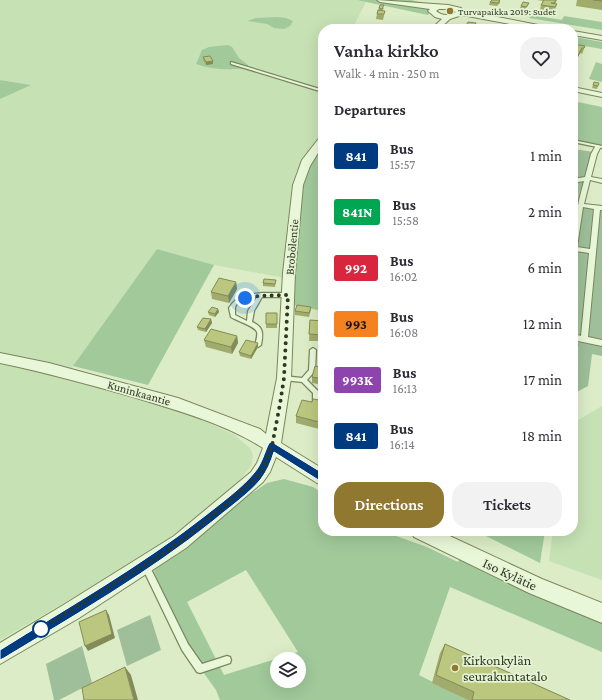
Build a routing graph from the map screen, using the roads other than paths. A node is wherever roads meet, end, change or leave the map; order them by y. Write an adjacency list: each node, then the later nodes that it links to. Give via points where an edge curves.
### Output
1 (380, 0): 3 (street)
2 (457, 6): 3 (street); 4 (street, via 458,15); 5 (street)
3 (437, 10): 4 (street); 6 (street)
4 (450, 17): 5 (street); 7 (street)
5 (494, 20): 8 (street)
6 (433, 24)
7 (441, 24)
8 (518, 24)
9 (578, 34): 10 (street)
10 (602, 38)
11 (232, 63): 12 (lane)
12 (318, 89)
13 (578, 91): 14 (street)
14 (602, 95)
15 (578, 142): 17 (lane)
16 (318, 146): 26 (street, Brobölentie, via 301,172)
17 (600, 147): 18 (street, via 594,154)
18 (587, 178): 19 (street); 20 (street); 21 (street)
19 (578, 180)
20 (602, 180)
21 (580, 205): 22 (street); 23 (street)
22 (599, 208): 25 (street)
23 (578, 216)
24 (578, 250): 25 (street)
25 (591, 251): 30 (street)
26 (288, 295): 27 (lane); 35 (street, Brobölentie)
27 (260, 296): 28 (lane, via 251,311); 28 (lane, via 238,300 231,308 233,316)
28 (249, 324): 32 (lane, via 261,331)
29 (578, 338): 30 (street)
30 (584, 340): 31 (street)
31 (602, 343)
32 (258, 345)
33 (313, 350): 36 (lane, via 312,371)
34 (0, 358): 38 (street, Kuninkaantie, via 49,368 178,404 254,434)
35 (284, 378): 36 (lane); 38 (street, Brobölentie)
36 (303, 380): 37 (lane, via 316,392)
37 (316, 404)
38 (272, 446): 39 (street); 41 (street, Brobölentie, via 264,467 251,483 180,542)
39 (318, 475)
40 (431, 536): 42 (street, Iso Kylätie, via 536,586)
41 (145, 565): 43 (street, Brobölentie); 44 (lane, via 185,647 200,669)
42 (602, 613)
43 (0, 654)
44 (227, 660)

